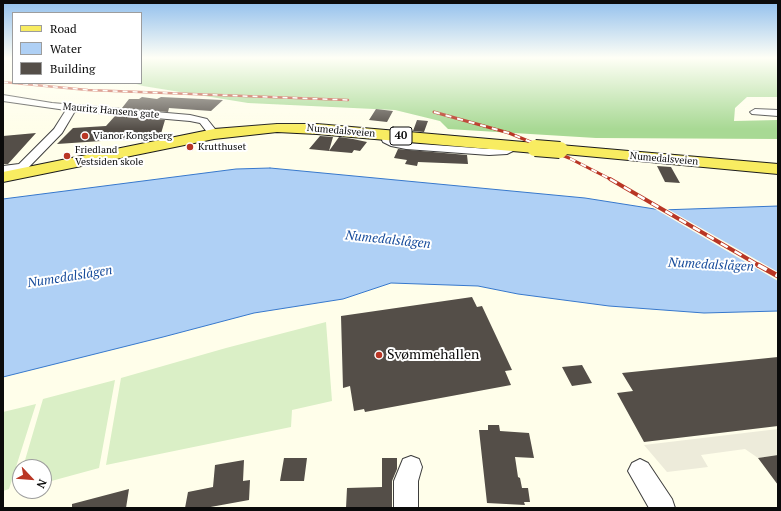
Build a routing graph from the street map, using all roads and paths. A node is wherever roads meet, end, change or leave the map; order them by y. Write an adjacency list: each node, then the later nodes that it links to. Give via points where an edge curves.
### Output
1 (3, 98): 2 (street, Mauritz Hansens gate)
2 (73, 108): 5 (street, Mauritz Hansens gate, via 190,118 203,121); 9 (street, via 58,131 23,167)
3 (755, 112): 4 (street)
4 (778, 114)
5 (214, 134): 6 (main road, Numedalsveien / 40, via 288,128); 10 (main road, Numedalsveien / 40)
6 (389, 135): 7 (street, via 387,140 406,146); 8 (main road, Numedalsveien / 40, bridge)
7 (507, 151)
8 (778, 169)
9 (3, 170)
10 (3, 177)
11 (411, 467): 13 (street, via 406,481)
12 (640, 471): 14 (street)
13 (406, 508)
14 (663, 508)

